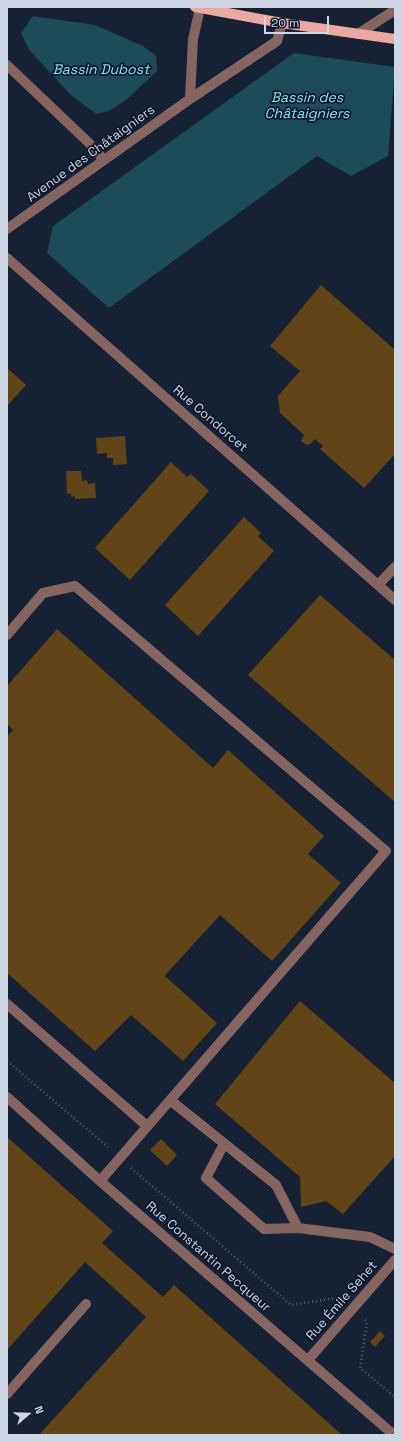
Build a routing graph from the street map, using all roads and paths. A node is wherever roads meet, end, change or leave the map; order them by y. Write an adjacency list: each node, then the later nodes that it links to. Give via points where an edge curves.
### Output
1 (198, 8): 3 (main road); 7 (street, via 193,39)
2 (395, 10): 4 (street)
3 (282, 23): 4 (main road); 7 (street, Avenue des Châtaigniers, via 277,41)
4 (358, 34): 5 (main road)
5 (395, 39)
6 (7, 65): 8 (street)
7 (190, 99): 8 (street, Avenue des Châtaigniers)
8 (104, 160): 9 (street, Avenue des Châtaigniers)
9 (7, 229)
10 (7, 258): 12 (street, Rue Condorcet)
11 (395, 567): 12 (street)
12 (378, 585): 13 (street, Rue Condorcet)
13 (395, 600)
14 (7, 635): 18 (street, via 43,593 75,586 386,850)
15 (7, 1004): 19 (street)
16 (7, 1061): 21 (path)
17 (7, 1097): 22 (street, Rue Constantin Pecqueur)
18 (170, 1100): 19 (street); 20 (street)
19 (147, 1126): 21 (street)
20 (224, 1144): 23 (street, via 276,1185); 23 (street, via 206,1178 264,1229)
21 (120, 1158): 22 (street); 27 (path, via 291,1305 336,1298)
22 (100, 1181): 28 (street, Rue Constantin Pecqueur)
23 (298, 1228): 24 (street, via 370,1237)
24 (395, 1249)
25 (395, 1260): 27 (street, Rue Émile Sehet)
26 (86, 1304): 29 (street)
27 (352, 1309): 28 (street, Rue Émile Sehet); 30 (path, via 367,1322 360,1368)
28 (308, 1360): 31 (street, Rue Constantin Pecqueur)
29 (7, 1394)
30 (395, 1397)
31 (394, 1435)

